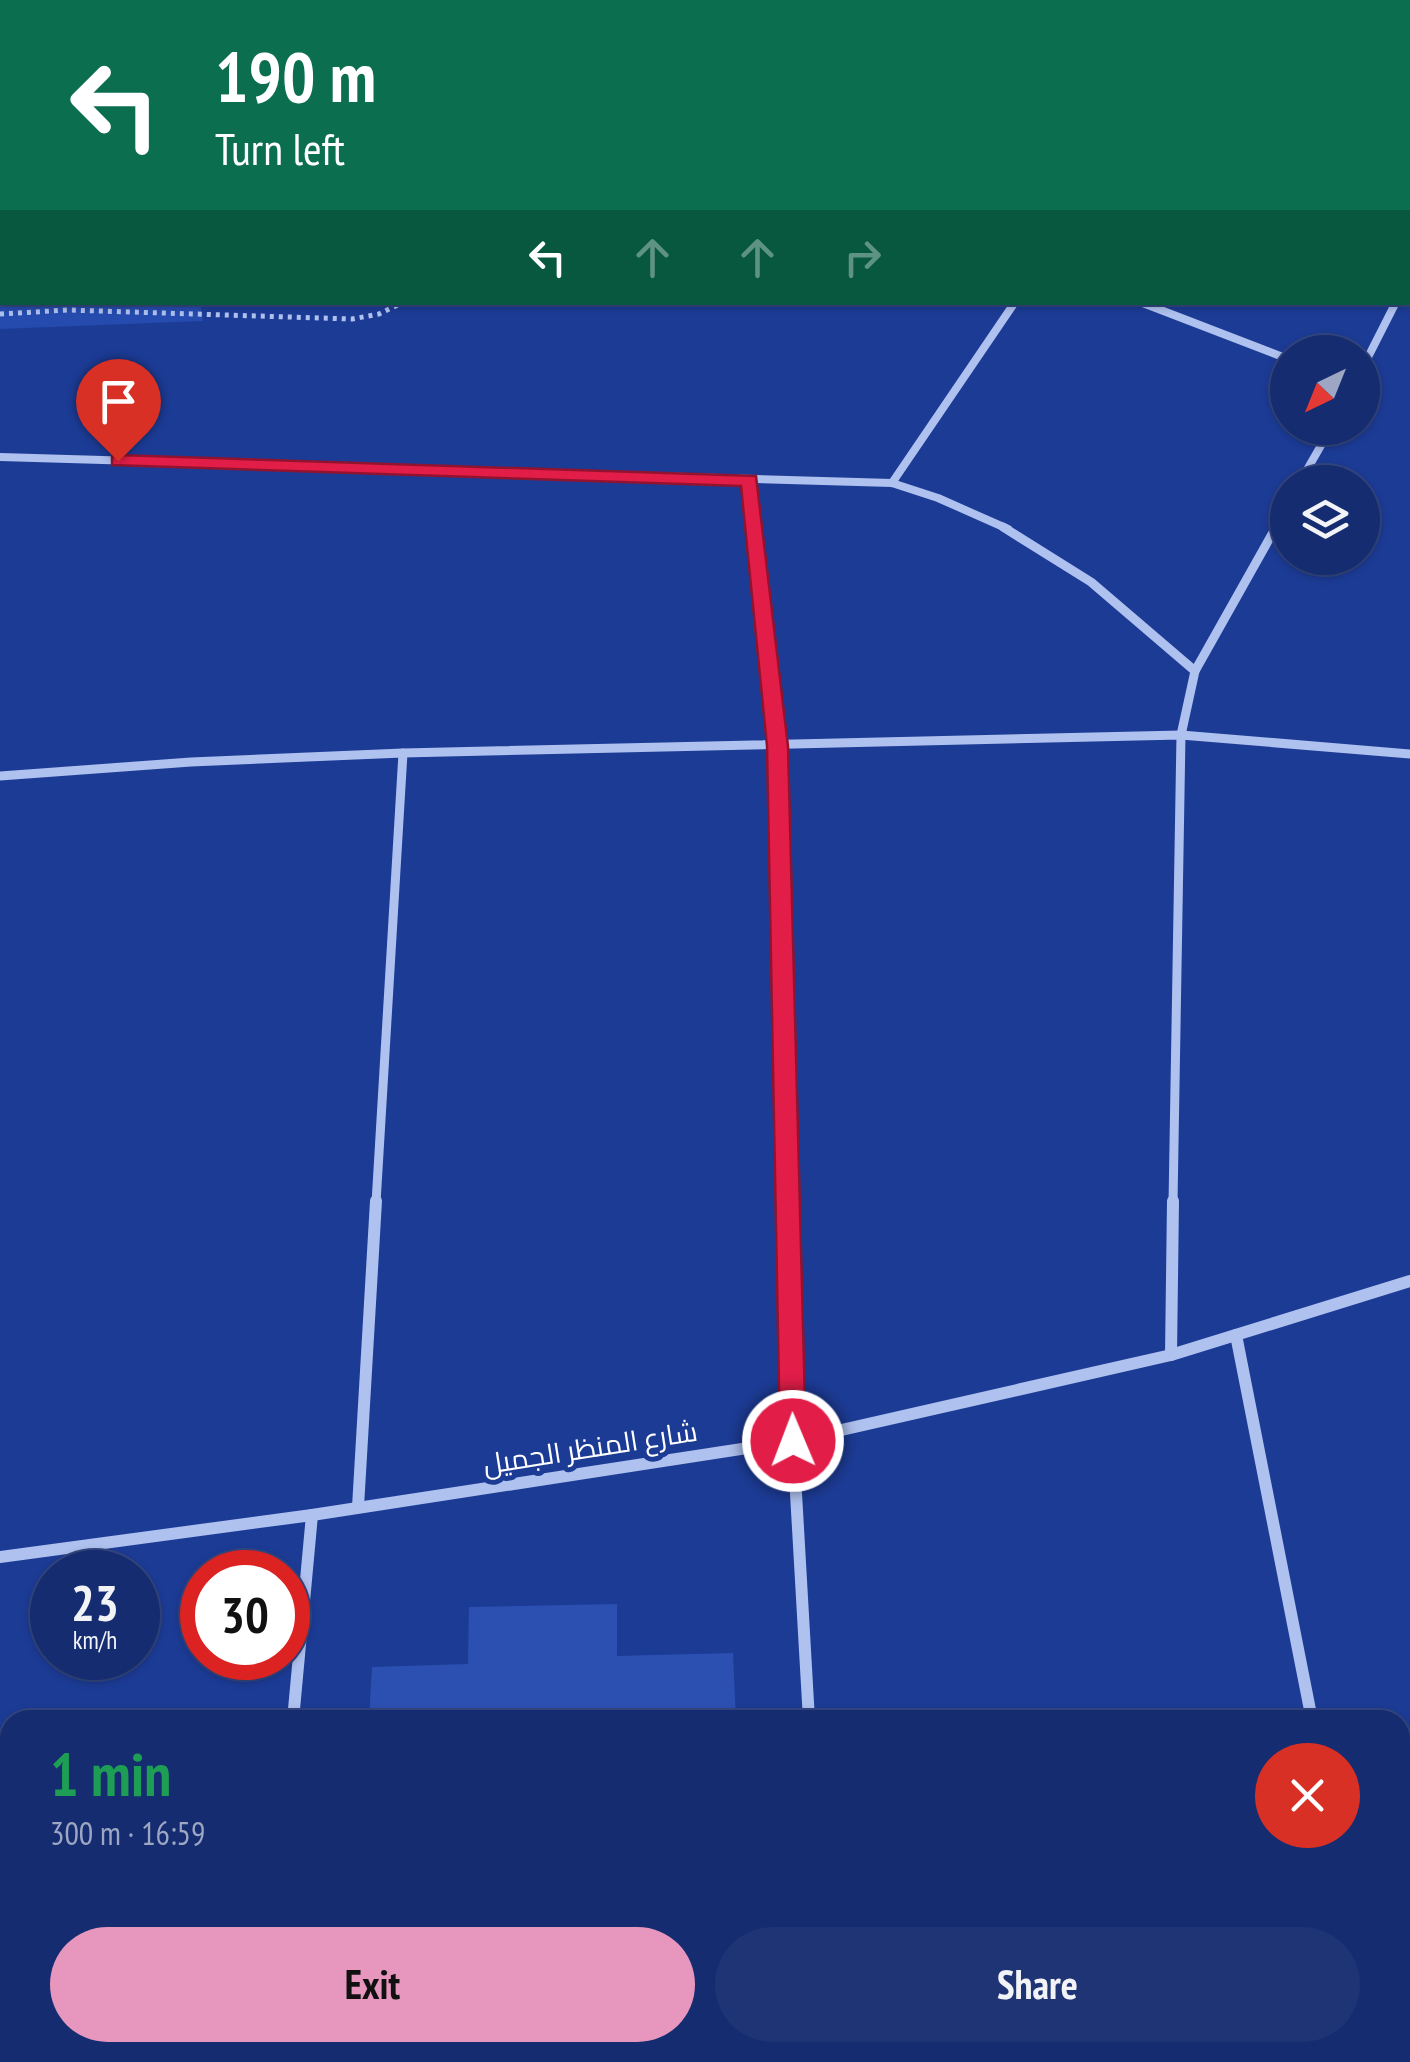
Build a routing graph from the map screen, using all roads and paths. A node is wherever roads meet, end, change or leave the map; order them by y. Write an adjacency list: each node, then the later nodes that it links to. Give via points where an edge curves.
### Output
1 (398, 305): 5 (path, via 352,319)
2 (1013, 305): 10 (street)
3 (1148, 305): 7 (street)
4 (1394, 305): 6 (street)
5 (0, 314)
6 (1379, 335)
7 (1270, 353)
8 (0, 457): 9 (street)
9 (749, 480): 10 (street); 14 (street)
10 (892, 483): 12 (street, via 994,518 1034,542 1135,616)
11 (1270, 537): 12 (street)
12 (1195, 671): 13 (street)
13 (1181, 735): 14 (street); 16 (street); 20 (street)
14 (777, 746): 15 (street); 21 (street)
15 (403, 753): 17 (street); 22 (street)
16 (1410, 754)
17 (0, 776)
18 (1410, 1282): 19 (street, شارع المنظر الجميل)
19 (1236, 1336): 20 (street, شارع المنظر الجميل); 27 (street)
20 (1171, 1355): 21 (street, شارع المنظر الجميل)
21 (793, 1441): 22 (street, شارع المنظر الجميل); 26 (street)
22 (358, 1507): 23 (street, شارع المنظر الجميل)
23 (312, 1514): 24 (street, شارع المنظر الجميل); 25 (street)
24 (0, 1557)
25 (294, 1710)
26 (809, 1710)
27 (1310, 1710)

